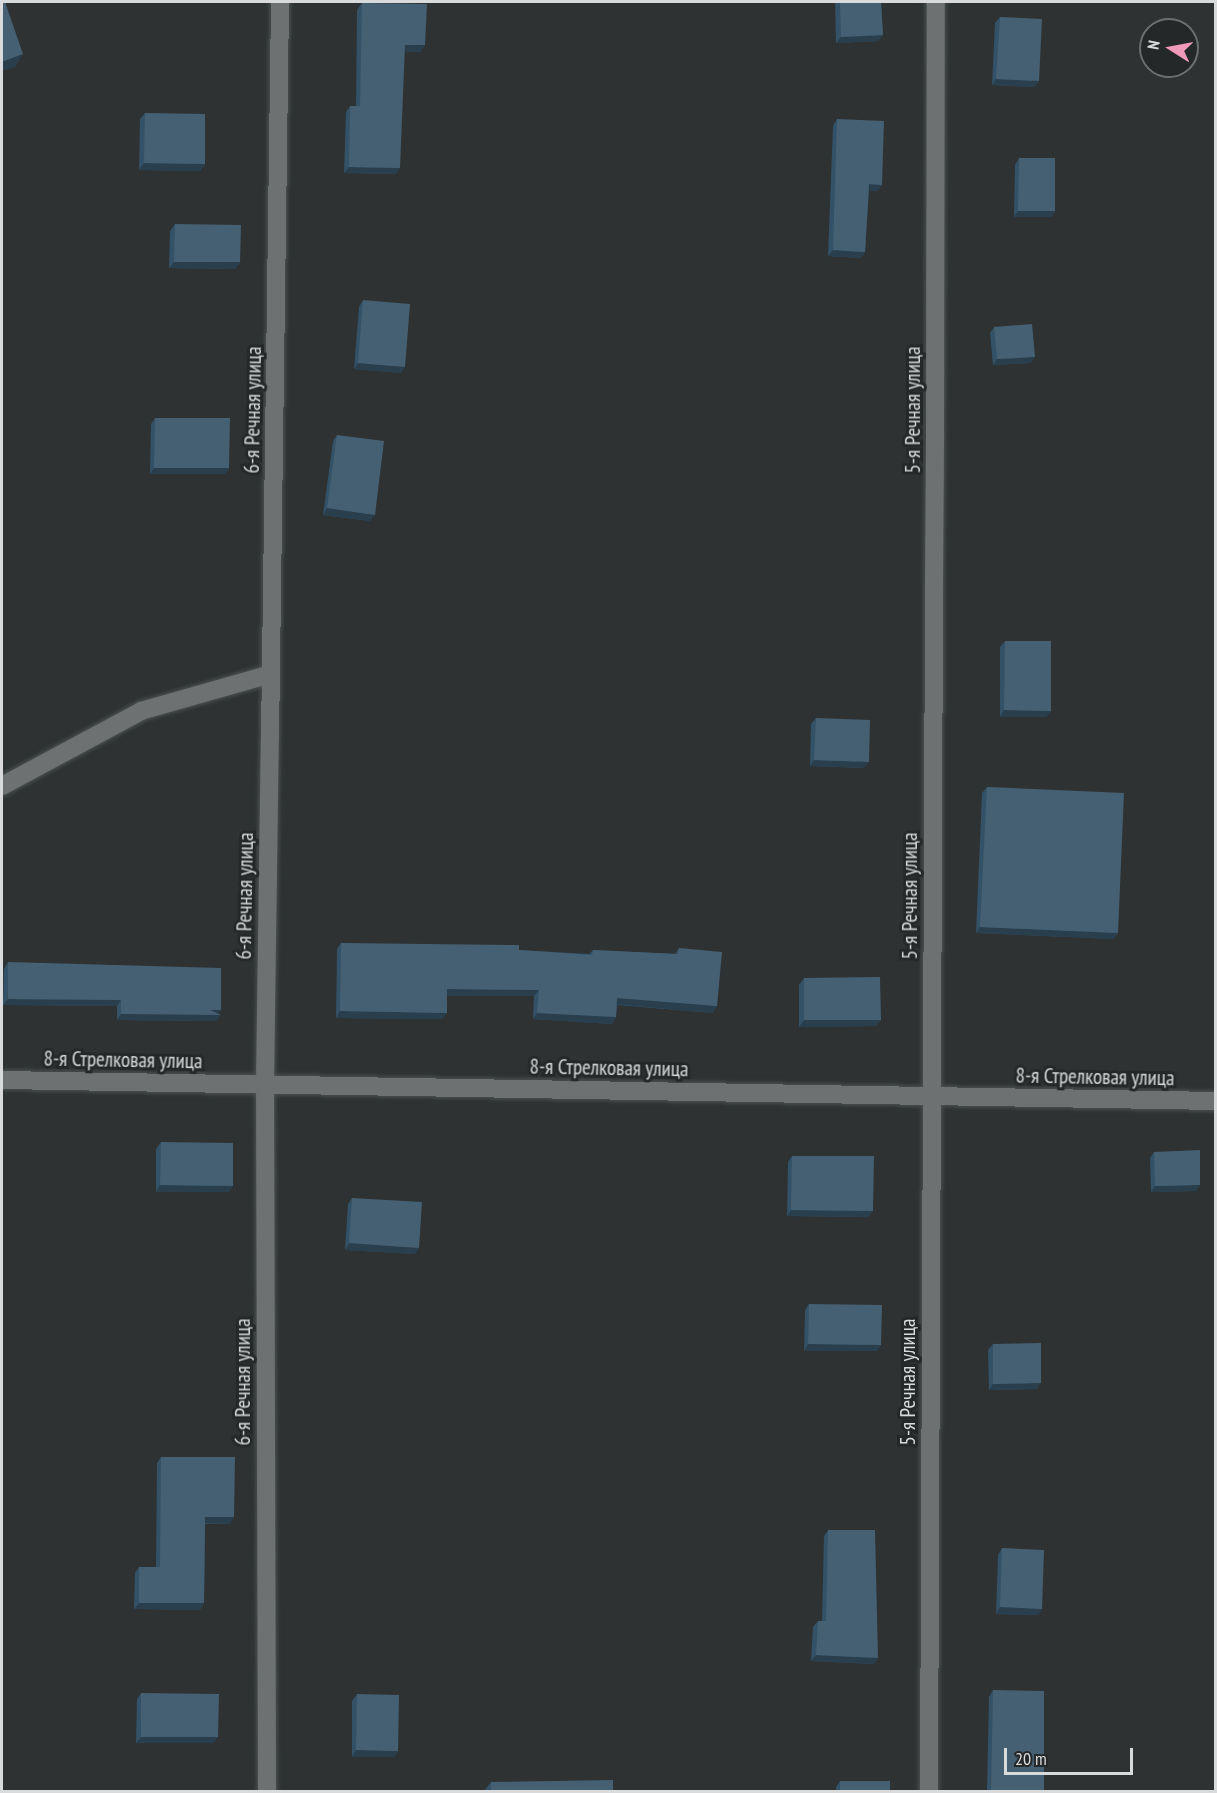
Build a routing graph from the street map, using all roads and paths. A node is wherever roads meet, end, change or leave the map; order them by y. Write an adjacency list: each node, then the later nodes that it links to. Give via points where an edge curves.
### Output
1 (280, 2): 3 (street, 6-я Речная улица)
2 (936, 2): 7 (street, 5-я Речная улица)
3 (271, 681): 4 (street, via 141,711); 6 (street, 6-я Речная улица)
4 (2, 786)
5 (2, 1080): 6 (street, 8-я Стрелковая улица)
6 (265, 1084): 7 (street, 8-я Стрелковая улица); 9 (street, 6-я Речная улица)
7 (932, 1097): 8 (street, 8-я Стрелковая улица); 10 (street, 5-я Речная улица)
8 (1215, 1101)
9 (267, 1791)
10 (929, 1791)

